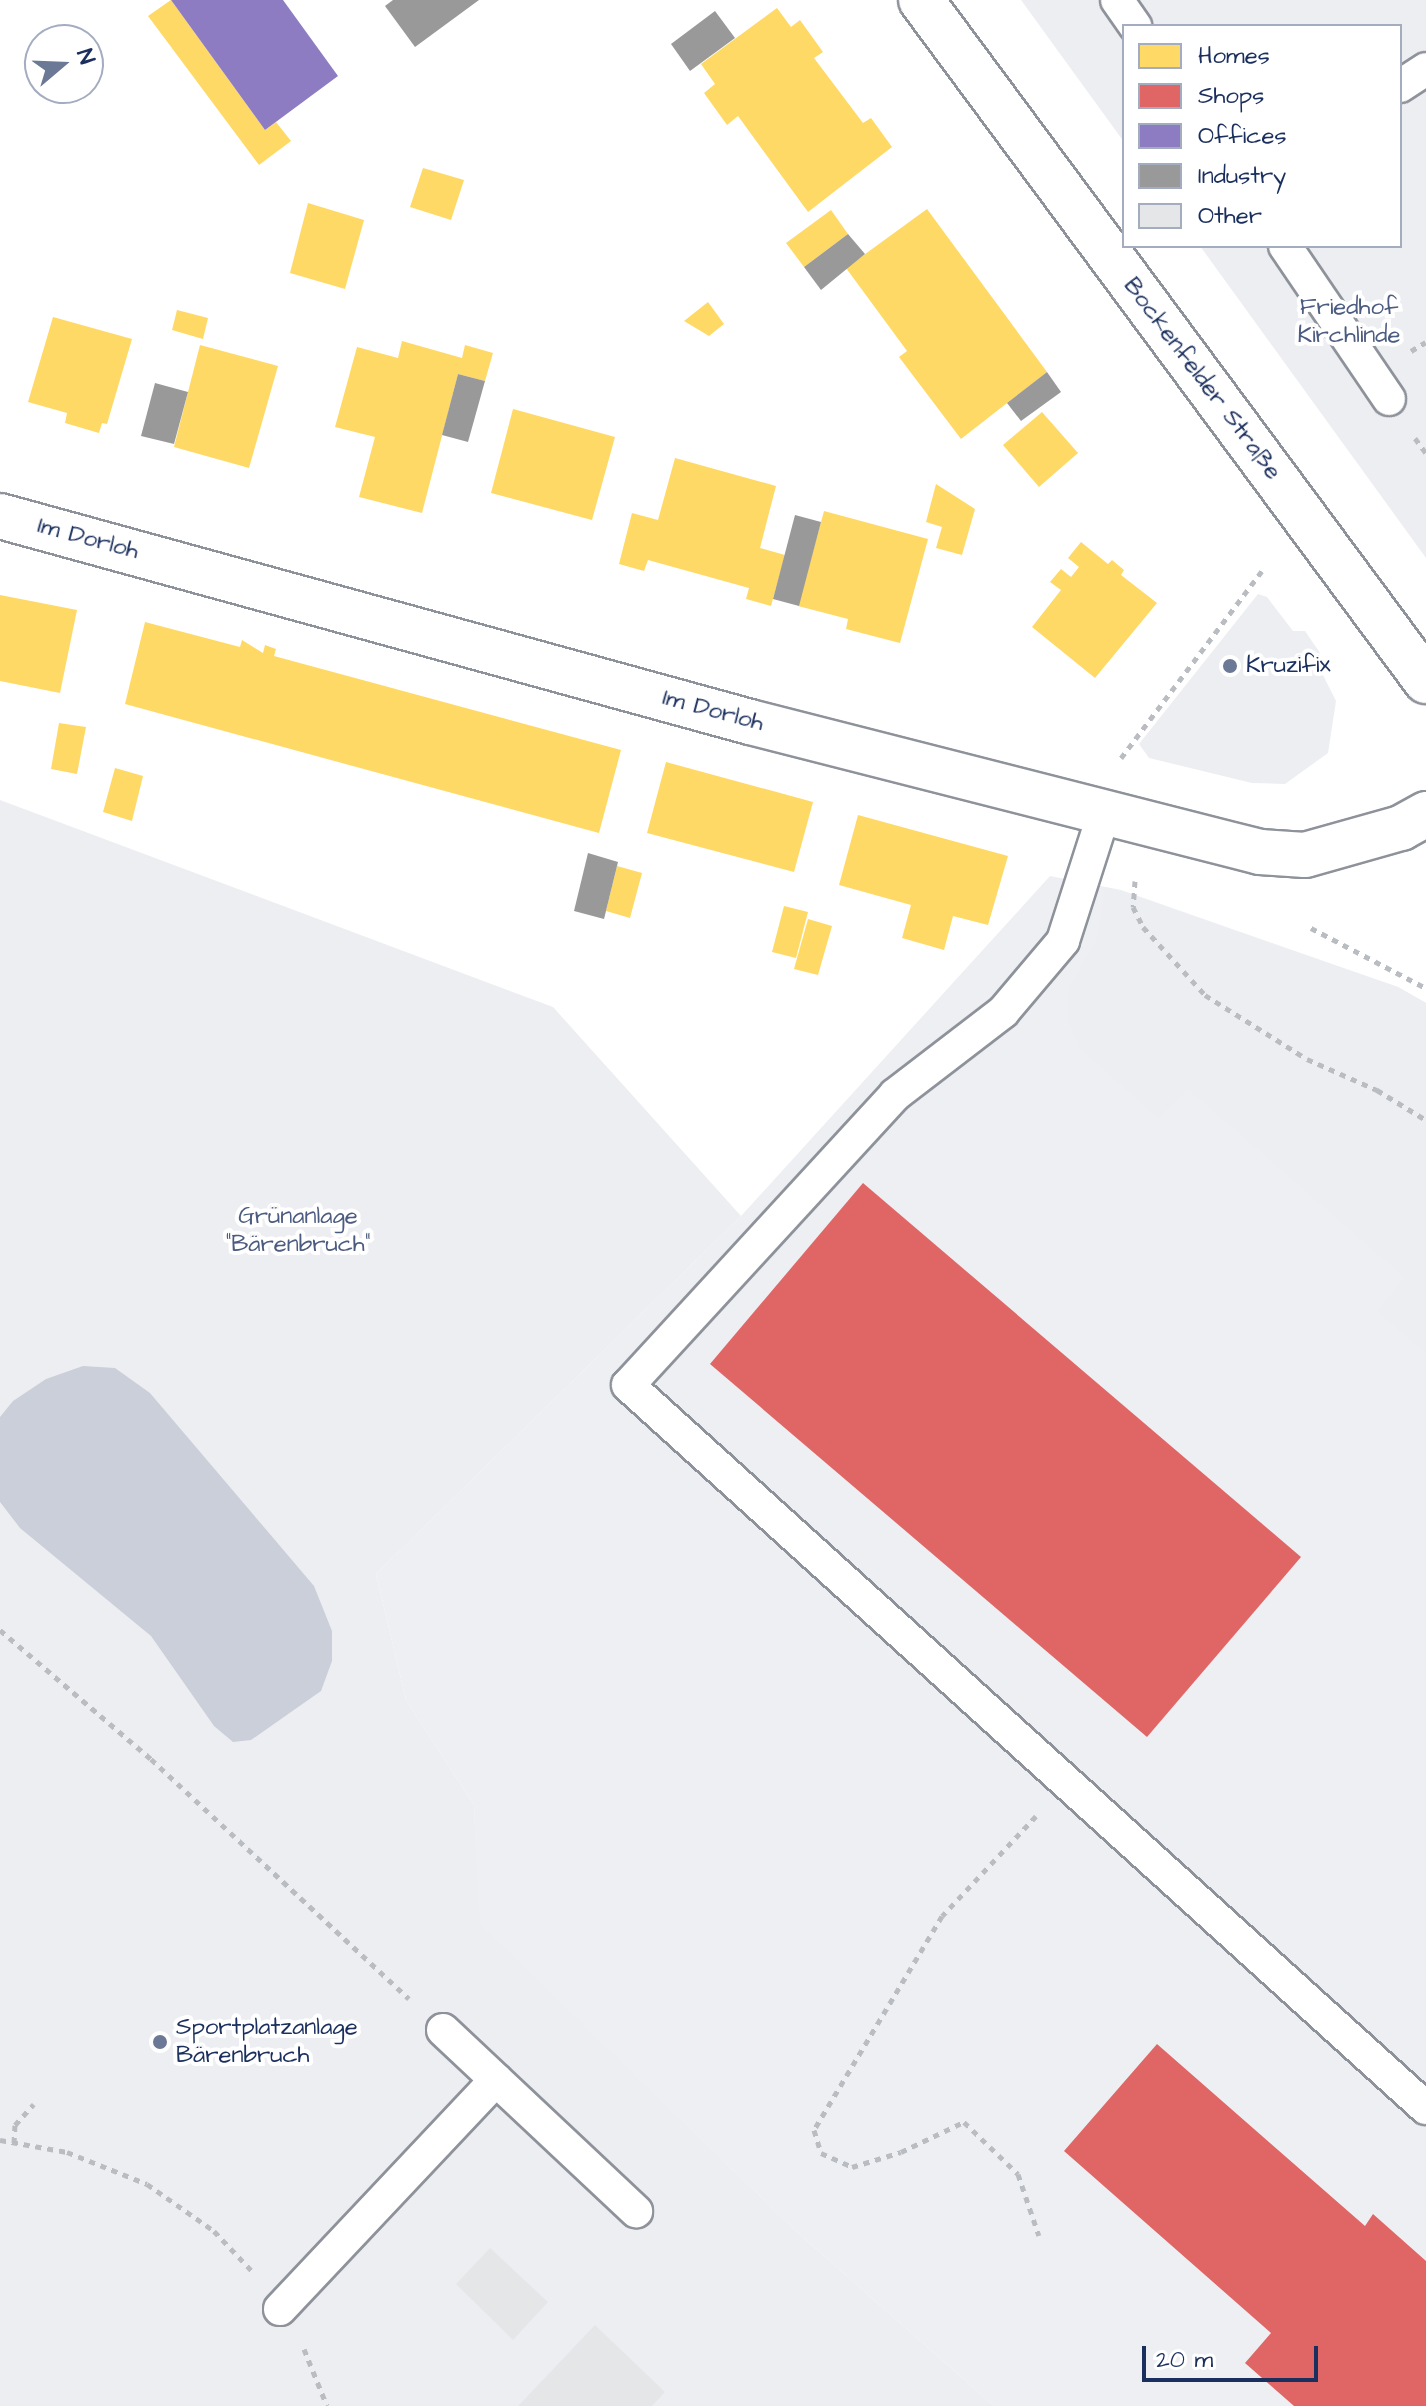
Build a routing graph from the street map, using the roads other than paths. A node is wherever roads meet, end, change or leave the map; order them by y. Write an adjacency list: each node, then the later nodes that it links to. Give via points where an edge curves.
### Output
1 (921, 0): 9 (street, Bockenfelder Straße)
2 (1117, 0): 3 (lane)
3 (1134, 24)
4 (1426, 69): 5 (lane)
5 (1402, 85)
6 (1286, 248): 7 (lane)
7 (1389, 399)
8 (0, 516): 10 (street, Im Dorloh, via 750,722)
9 (1426, 681)
10 (1104, 813): 11 (street, Im Dorloh, via 1260,852 1305,855 1401,828); 14 (lane, via 1063,941 1003,1012 895,1095 628,1385)
11 (1426, 814)
12 (443, 2030): 13 (lane)
13 (496, 2080): 15 (lane); 16 (lane)
14 (1426, 2108)
15 (636, 2211)
16 (280, 2309)

